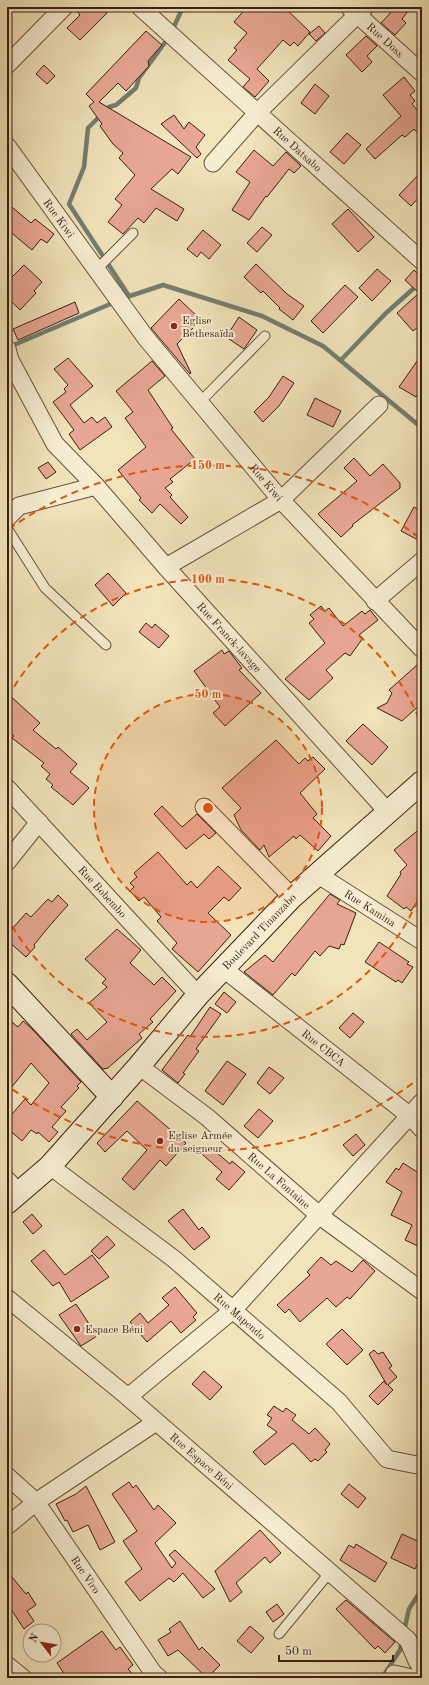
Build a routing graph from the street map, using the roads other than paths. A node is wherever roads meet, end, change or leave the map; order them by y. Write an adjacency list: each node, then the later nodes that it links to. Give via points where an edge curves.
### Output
1 (64, 7): 4 (street)
2 (140, 7): 6 (street, Rue Datsabo)
3 (357, 10): 5 (street, Rue Doss); 6 (street)
4 (7, 65)
5 (422, 73)
6 (257, 113): 8 (street); 10 (street, Rue Datsabo)
7 (7, 147): 11 (street, Rue Kiwi)
8 (213, 163)
9 (133, 233): 11 (lane)
10 (422, 261)
11 (100, 267): 14 (street, Rue Kiwi, via 112,290 146,338)
12 (265, 336): 14 (lane)
13 (8, 354): 16 (street, Rue Franck-lavage, via 55,444)
14 (200, 402): 17 (street, Rue Kiwi)
15 (379, 405): 17 (street)
16 (96, 486): 18 (street, via 18,506); 21 (street, Rue Franck-lavage)
17 (280, 500): 21 (street); 22 (street, Rue Kiwi)
18 (7, 518)
19 (7, 528): 23 (lane, via 44,588)
20 (422, 561): 22 (street)
21 (166, 567): 28 (street, Rue Franck-lavage)
22 (375, 601): 24 (street, Rue Kiwi)
23 (106, 645)
24 (422, 649)
25 (422, 783): 28 (street, Boulevard Tinanzabo)
26 (7, 788): 29 (street, Rue Bobembo)
27 (204, 807): 32 (street)
28 (388, 812): 31 (street, Boulevard Tinanzabo)
29 (39, 822): 30 (street); 36 (street, Rue Bobembo)
30 (7, 862)
31 (318, 874): 32 (street, Boulevard Tinanzabo); 33 (street, Rue Kamina)
32 (292, 897): 34 (street, Boulevard Tinanzabo)
33 (422, 941)
34 (224, 969): 36 (street, Boulevard Tinanzabo); 40 (street, Rue CBCA)
35 (7, 984): 38 (street)
36 (198, 996): 37 (street, Boulevard Tinanzabo)
37 (139, 1066): 38 (street, Boulevard Tinanzabo); 44 (street, Rue La Fontaine, via 207,1117)
38 (112, 1096): 42 (street, Boulevard Tinanzabo)
39 (422, 1102): 40 (street)
40 (410, 1116): 41 (street, Rue CBCA); 44 (street)
41 (422, 1129)
42 (50, 1166): 43 (street, Boulevard Tinanzabo); 47 (street, Rue Mapendo, via 174,1259)
43 (11, 1192)
44 (320, 1216): 45 (street, Rue La Fontaine); 47 (street)
45 (422, 1291)
46 (7, 1298): 48 (street, Rue Espace Béni)
47 (233, 1310): 48 (street); 50 (street, Rue Mapendo, via 339,1402 387,1459)
48 (128, 1397): 49 (street, Rue Espace Béni)
49 (156, 1422): 52 (street); 54 (street, Rue Espace Béni)
50 (422, 1466)
51 (7, 1476): 52 (street, Rue Viro)
52 (36, 1502): 53 (street); 60 (street, Rue Viro)
53 (7, 1526)
54 (331, 1571): 55 (lane); 57 (street, Rue Espace Béni, via 408,1640)
55 (279, 1634)
56 (7, 1665): 59 (street)
57 (422, 1668)
58 (394, 1674): 61 (street)
59 (23, 1678)
60 (159, 1678)
61 (412, 1678)

